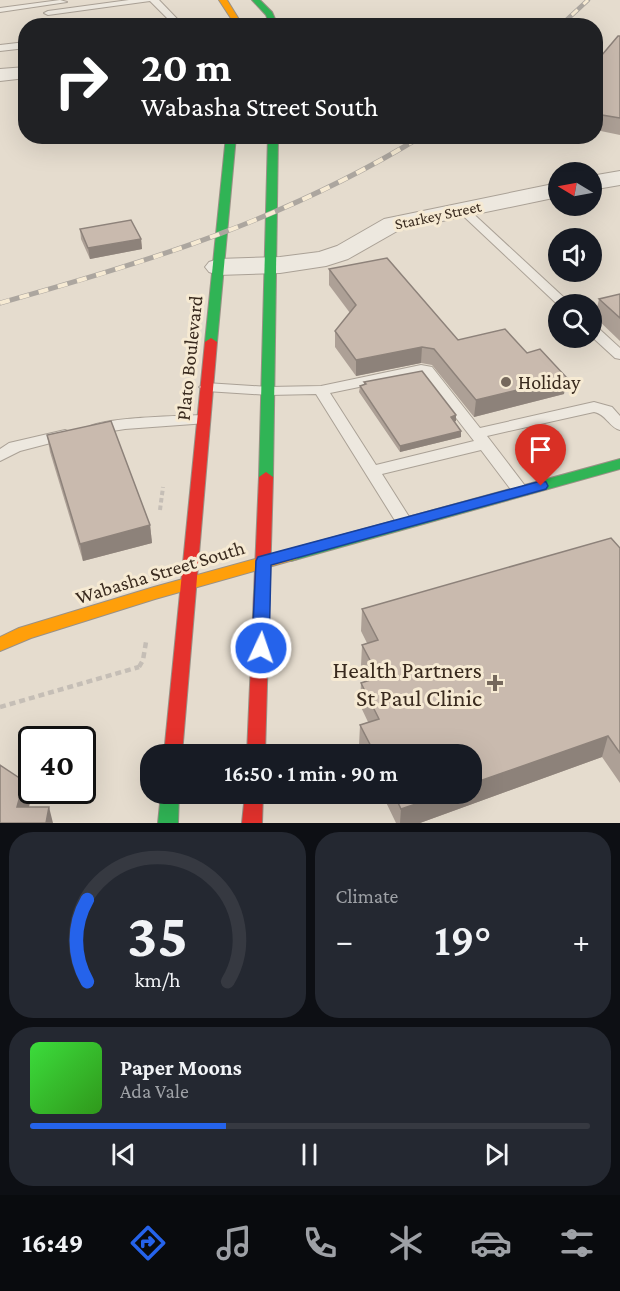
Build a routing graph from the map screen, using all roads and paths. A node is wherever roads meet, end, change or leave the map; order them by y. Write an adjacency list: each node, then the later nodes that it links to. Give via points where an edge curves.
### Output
1 (81, 0): 6 (lane)
2 (147, 0): 6 (lane, via 50,16)
3 (154, 0): 8 (lane)
4 (227, 0): 9 (main road)
5 (256, 0): 10 (main road)
6 (42, 2): 7 (lane)
7 (0, 10)
8 (172, 18)
9 (236, 18)
10 (271, 18)
11 (18, 46): 12 (lane)
12 (0, 48)
13 (18, 73): 14 (street)
14 (0, 75)
15 (230, 144): 22 (main road, Plato Boulevard)
16 (273, 144): 21 (main road)
17 (620, 178): 18 (street)
18 (602, 181)
19 (548, 192): 20 (street, Starkey Street)
20 (462, 209): 21 (street, Starkey Street, via 392,224 330,257); 23 (lane)
21 (270, 265): 22 (street, Starkey Street); 28 (main road)
22 (218, 267): 26 (main road, Plato Boulevard)
23 (554, 294)
24 (602, 339): 25 (lane)
25 (620, 356)
26 (206, 387): 28 (lane); 29 (main road, Plato Boulevard)
27 (321, 390): 28 (lane); 31 (lane, via 427,370); 34 (lane)
28 (269, 391): 37 (main road)
29 (202, 420): 32 (lane, via 125,424 76,432 15,447); 38 (main road, Plato Boulevard)
30 (620, 425): 31 (lane, via 607,410 594,407)
31 (480, 439): 34 (lane); 35 (lane)
32 (0, 456)
33 (620, 464): 35 (main road, Wabasha Street South)
34 (373, 471): 36 (lane)
35 (521, 491): 36 (main road, Wabasha Street South)
36 (405, 523): 37 (main road, Wabasha Street South)
37 (264, 561): 38 (main road, Wabasha Street South); 45 (main road)
38 (187, 584): 39 (main road, Wabasha Street South); 44 (main road, Plato Boulevard)
39 (25, 633): 40 (main road, Wabasha Street South); 41 (main road, Wabasha Street South)
40 (0, 636)
41 (0, 644)
42 (143, 660): 43 (path, via 139,667)
43 (0, 707)
44 (174, 744)
45 (256, 744)
46 (169, 804): 48 (main road)
47 (253, 804): 49 (main road)
48 (168, 823)
49 (252, 823)

